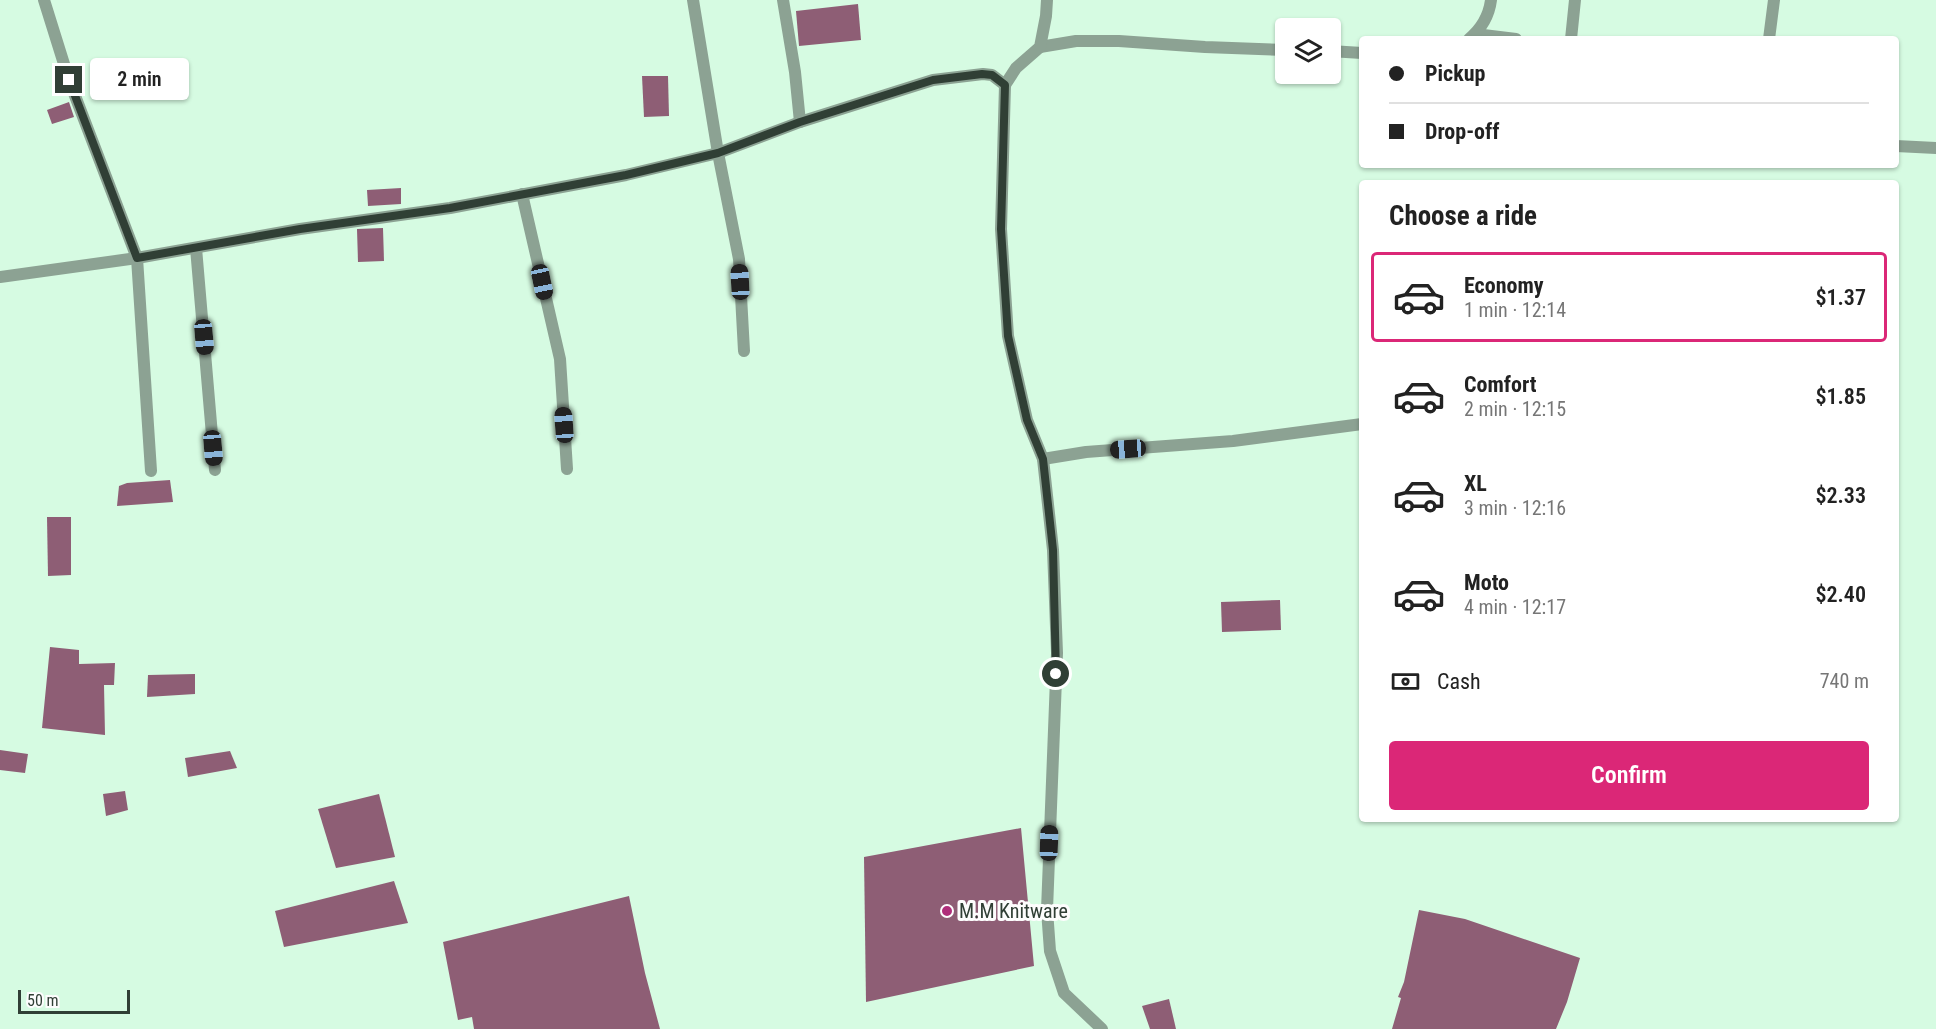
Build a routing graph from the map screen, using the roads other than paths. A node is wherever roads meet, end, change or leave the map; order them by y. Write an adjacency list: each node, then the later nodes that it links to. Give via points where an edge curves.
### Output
1 (44, 0): 22 (street, via 69,80)
2 (693, 0): 19 (street)
3 (783, 0): 16 (street)
4 (1047, 0): 11 (street)
5 (1491, 0): 8 (street, via 1489,14)
6 (1575, 0): 9 (street)
7 (1774, 0): 10 (street)
8 (1472, 36)
9 (1571, 36)
10 (1769, 36)
11 (1040, 48): 12 (street, via 1076,41 1119,41); 15 (street, via 1016,68)
12 (1275, 50)
13 (1341, 52): 14 (street)
14 (1359, 53)
15 (1005, 85): 16 (street, via 992,75 982,74 933,80); 26 (street, via 1001,229 1008,336 1027,420)
16 (800, 122): 19 (street)
17 (1899, 146): 18 (street)
18 (1936, 147)
19 (718, 153): 20 (street); 24 (street, via 739,259)
20 (522, 194): 21 (street); 27 (street, via 560,359)
21 (196, 248): 22 (street); 28 (street)
22 (137, 258): 23 (street); 29 (street)
23 (0, 277)
24 (744, 351)
25 (1359, 424): 26 (street)
26 (1043, 459): 30 (street, via 1053,550 1057,653 1047,910 1050,951 1064,993)
27 (567, 469)
28 (215, 470)
29 (151, 471)
30 (1102, 1029)

